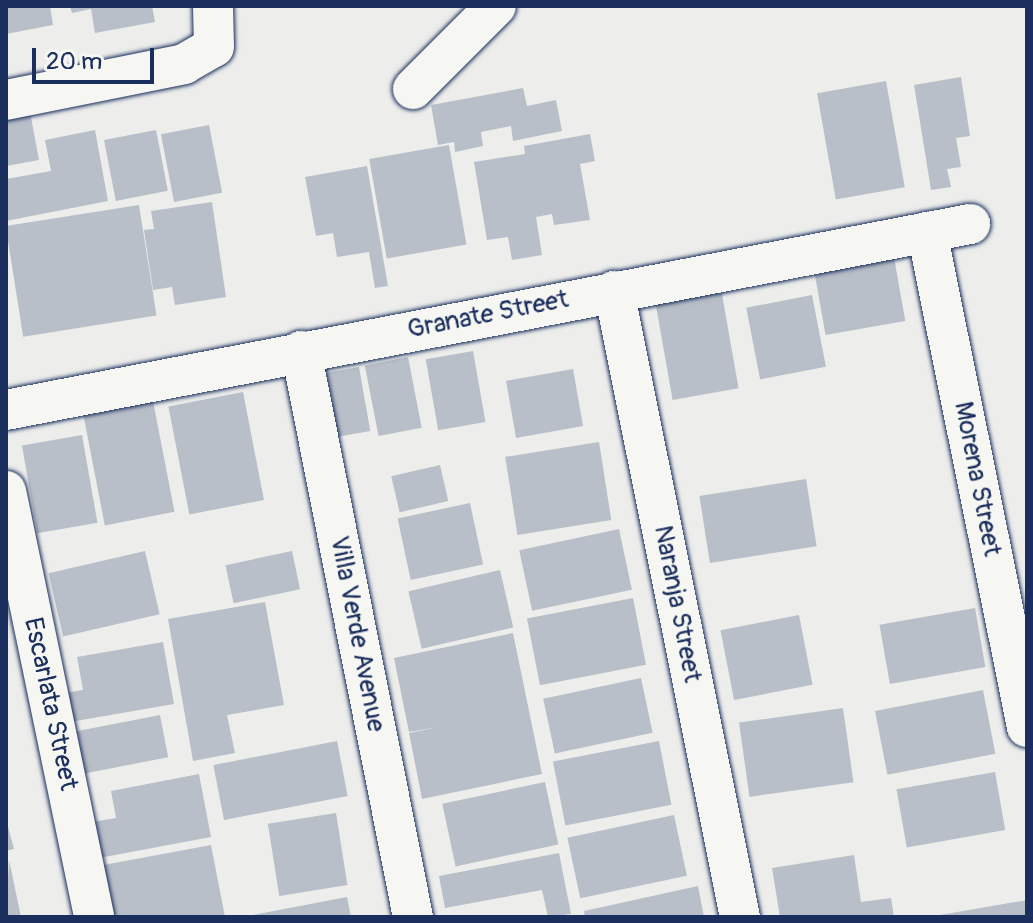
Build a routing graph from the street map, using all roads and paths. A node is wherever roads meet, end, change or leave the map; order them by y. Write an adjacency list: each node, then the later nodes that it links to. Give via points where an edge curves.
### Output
1 (213, 6): 4 (street, via 214,47 184,64)
2 (496, 6): 3 (street)
3 (413, 89)
4 (6, 100)
5 (970, 224): 6 (street, Granate Street)
6 (927, 232): 7 (street, Granate Street); 11 (street, Morena Street)
7 (614, 291): 8 (street, Granate Street); 14 (street, Naranja Street)
8 (301, 351): 9 (street, Granate Street); 13 (street, Villa Verde Avenue)
9 (6, 410)
10 (6, 491): 12 (street, Escarlata Street)
11 (1027, 727)
12 (94, 917)
13 (413, 917)
14 (740, 917)

